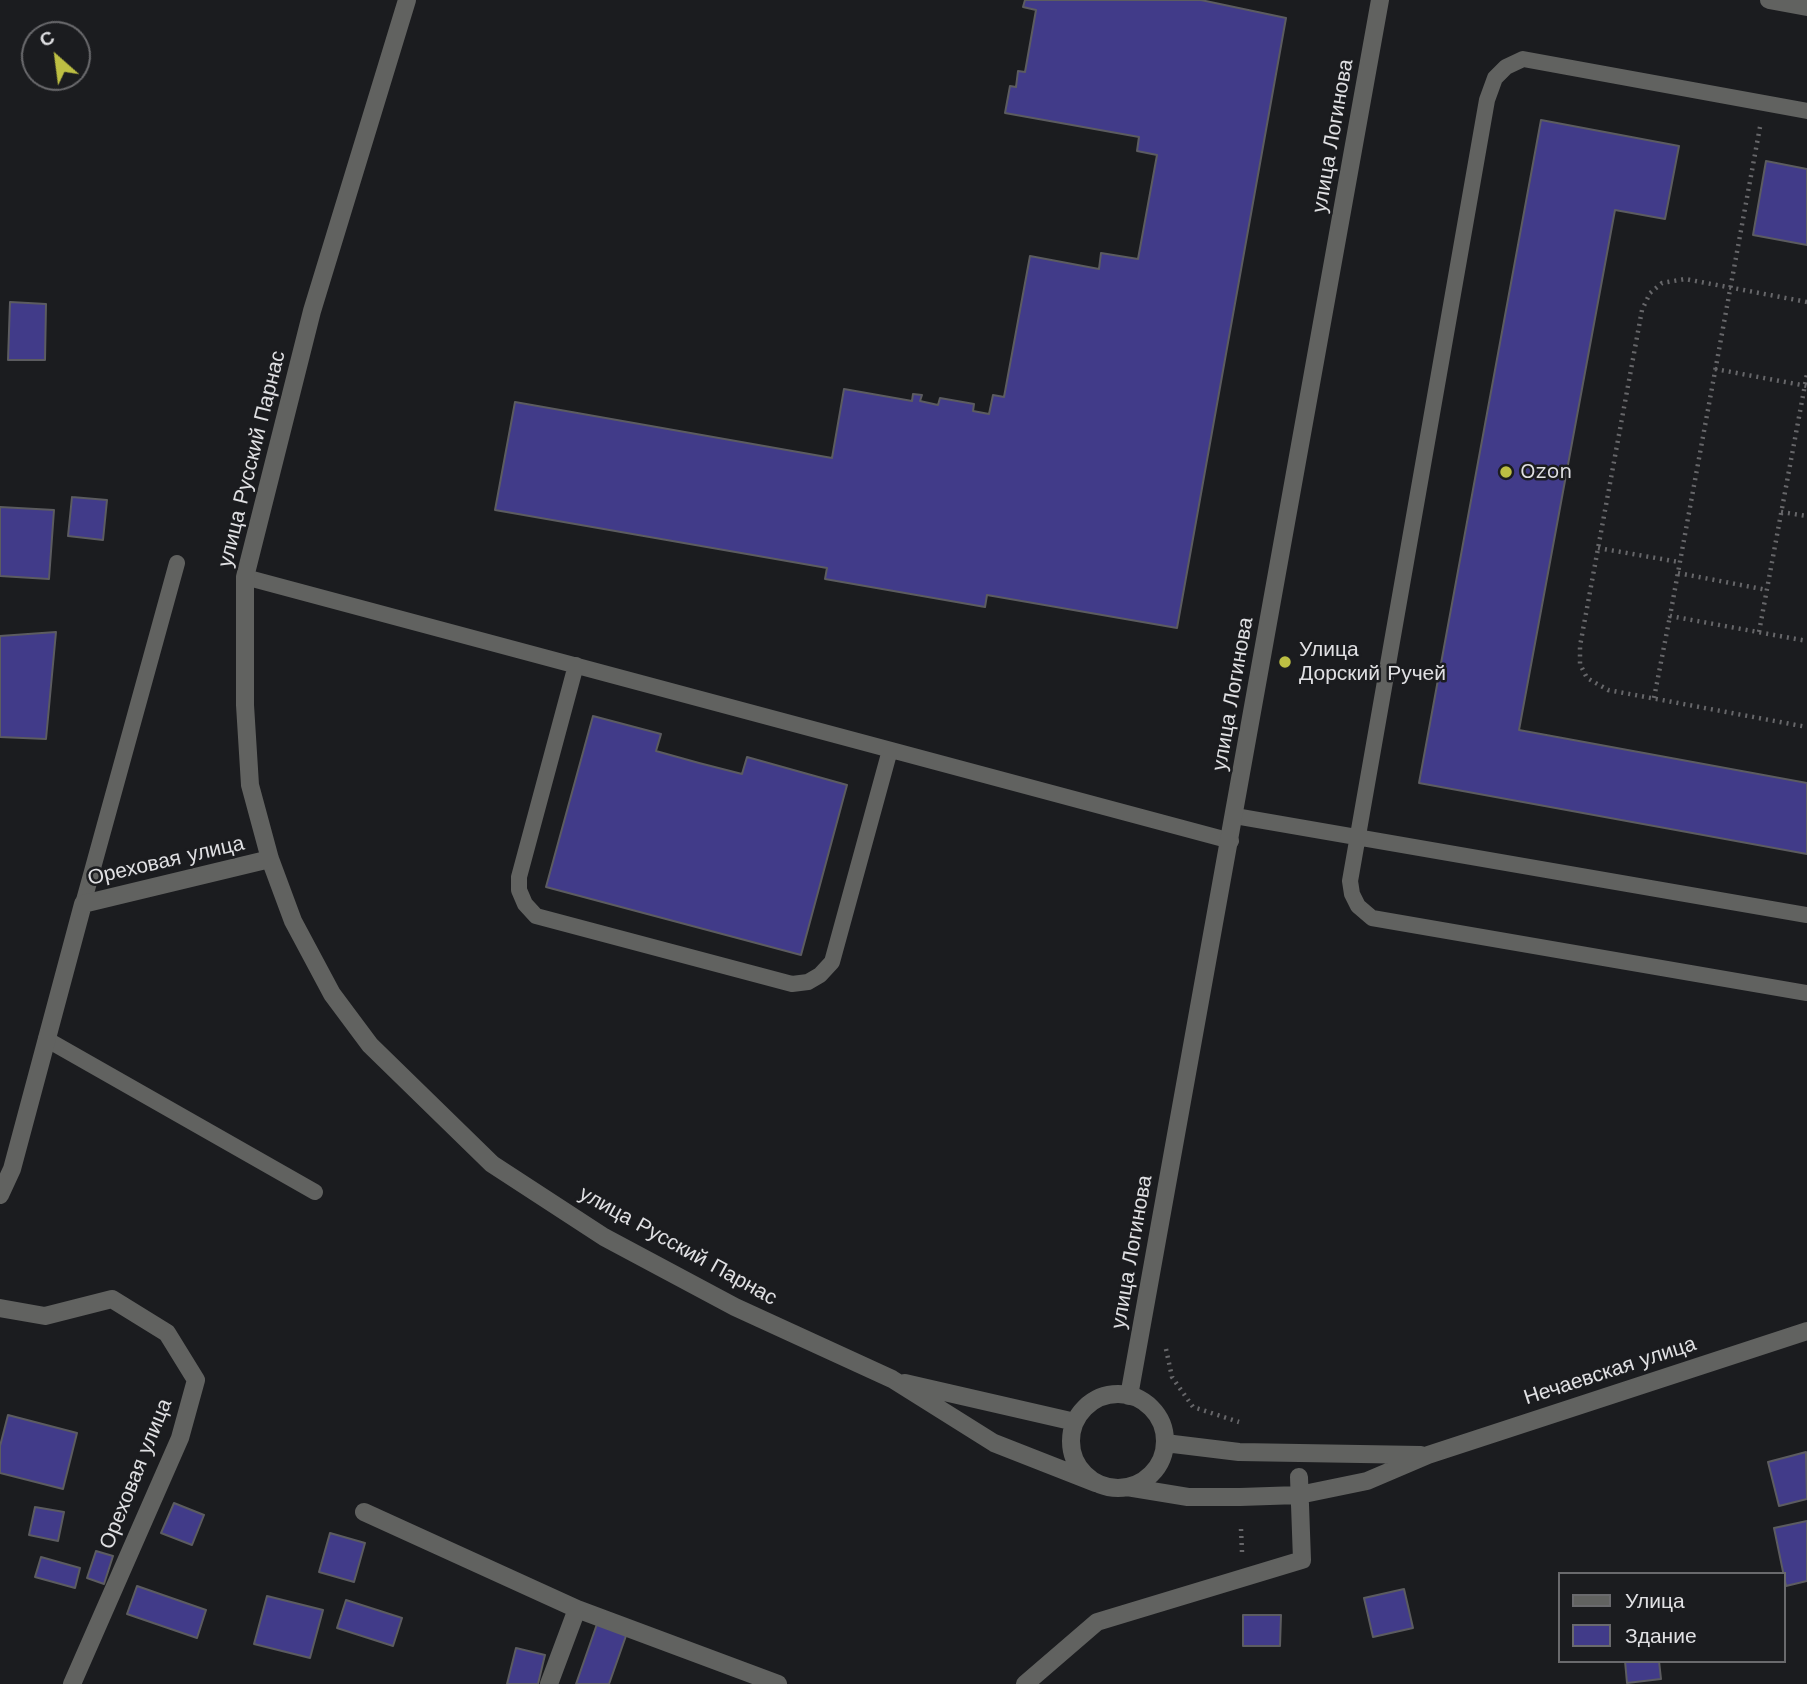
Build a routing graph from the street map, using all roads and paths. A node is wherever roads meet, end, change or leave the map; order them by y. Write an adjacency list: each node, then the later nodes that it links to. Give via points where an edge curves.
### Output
1 (407, 0): 18 (street, улица Русский Парнас, via 312,311)
2 (1380, 0): 27 (street, улица Логинова)
3 (1769, 0): 4 (street)
4 (1807, 7)
5 (1765, 104): 6 (lane); 7 (path); 28 (lane, via 1522,59 1495,78)
6 (1807, 111)
7 (1730, 288): 8 (path); 9 (path); 14 (path, via 1685,279 1662,283 1650,293 1642,310)
8 (1807, 302)
9 (1715, 369): 11 (path); 15 (path)
10 (1807, 374): 11 (path)
11 (1806, 386): 12 (path)
12 (1781, 512): 13 (path); 19 (path)
13 (1807, 516)
14 (1598, 548): 15 (path); 24 (path, via 1580,664 1587,677 1608,690)
15 (1679, 562): 17 (path)
16 (177, 564): 31 (lane)
17 (1678, 573): 19 (path); 20 (path)
18 (245, 577): 23 (lane); 30 (street, улица Русский Парнас, via 250,785)
19 (1767, 590): 21 (path)
20 (1670, 616): 21 (path); 24 (path)
21 (1759, 632): 22 (path)
22 (1807, 641)
23 (576, 665): 26 (lane); 26 (lane, via 519,877 525,904 536,916 779,981 807,982 832,962)
24 (1654, 698): 25 (path)
25 (1807, 727)
26 (890, 750): 29 (lane)
27 (1235, 816): 28 (lane); 29 (street, улица Логинова)
28 (1358, 837): 32 (lane); 33 (lane, via 1352,894 1372,918)
29 (1231, 841): 41 (street, улица Логинова)
30 (270, 859): 31 (street, Ореховая улица); 40 (street, улица Русский Парнас, via 293,921 332,994 370,1045 492,1164 604,1237 735,1307)
31 (83, 904): 34 (street, Ореховая улица)
32 (1807, 915)
33 (1807, 993)
34 (46, 1039): 35 (lane); 36 (street, Ореховая улица, via 12,1169)
35 (315, 1192)
36 (0, 1195)
37 (0, 1308): 51 (street, Ореховая улица, via 44,1316 112,1299 167,1333 196,1380 180,1438)
38 (1807, 1331): 45 (street, Нечаевская улица)
39 (1166, 1336): 43 (path, via 1172,1377 1193,1407)
40 (892, 1379): 42 (street, улица Русский Парнас); 46 (street, улица Русский Парнас, via 994,1443)
41 (1129, 1396): 42 (street, via 1100,1397); 44 (street, via 1154,1410)
42 (1074, 1422): 46 (street, via 1073,1457)
43 (1239, 1422)
44 (1165, 1443): 45 (street, Нечаевская улица, via 1239,1452); 48 (street, via 1151,1475)
45 (1428, 1455): 47 (street, Нечаевская улица, via 1367,1481)
46 (1096, 1483): 48 (street, via 1107,1488)
47 (1299, 1486): 48 (street, Нечаевская улица, via 1188,1497); 54 (street, via 1302,1560 1097,1622)
48 (1127, 1487)
49 (363, 1512): 50 (street)
50 (577, 1609): 52 (street); 53 (street)
51 (72, 1684)
52 (549, 1684)
53 (778, 1684)
54 (1025, 1684)

